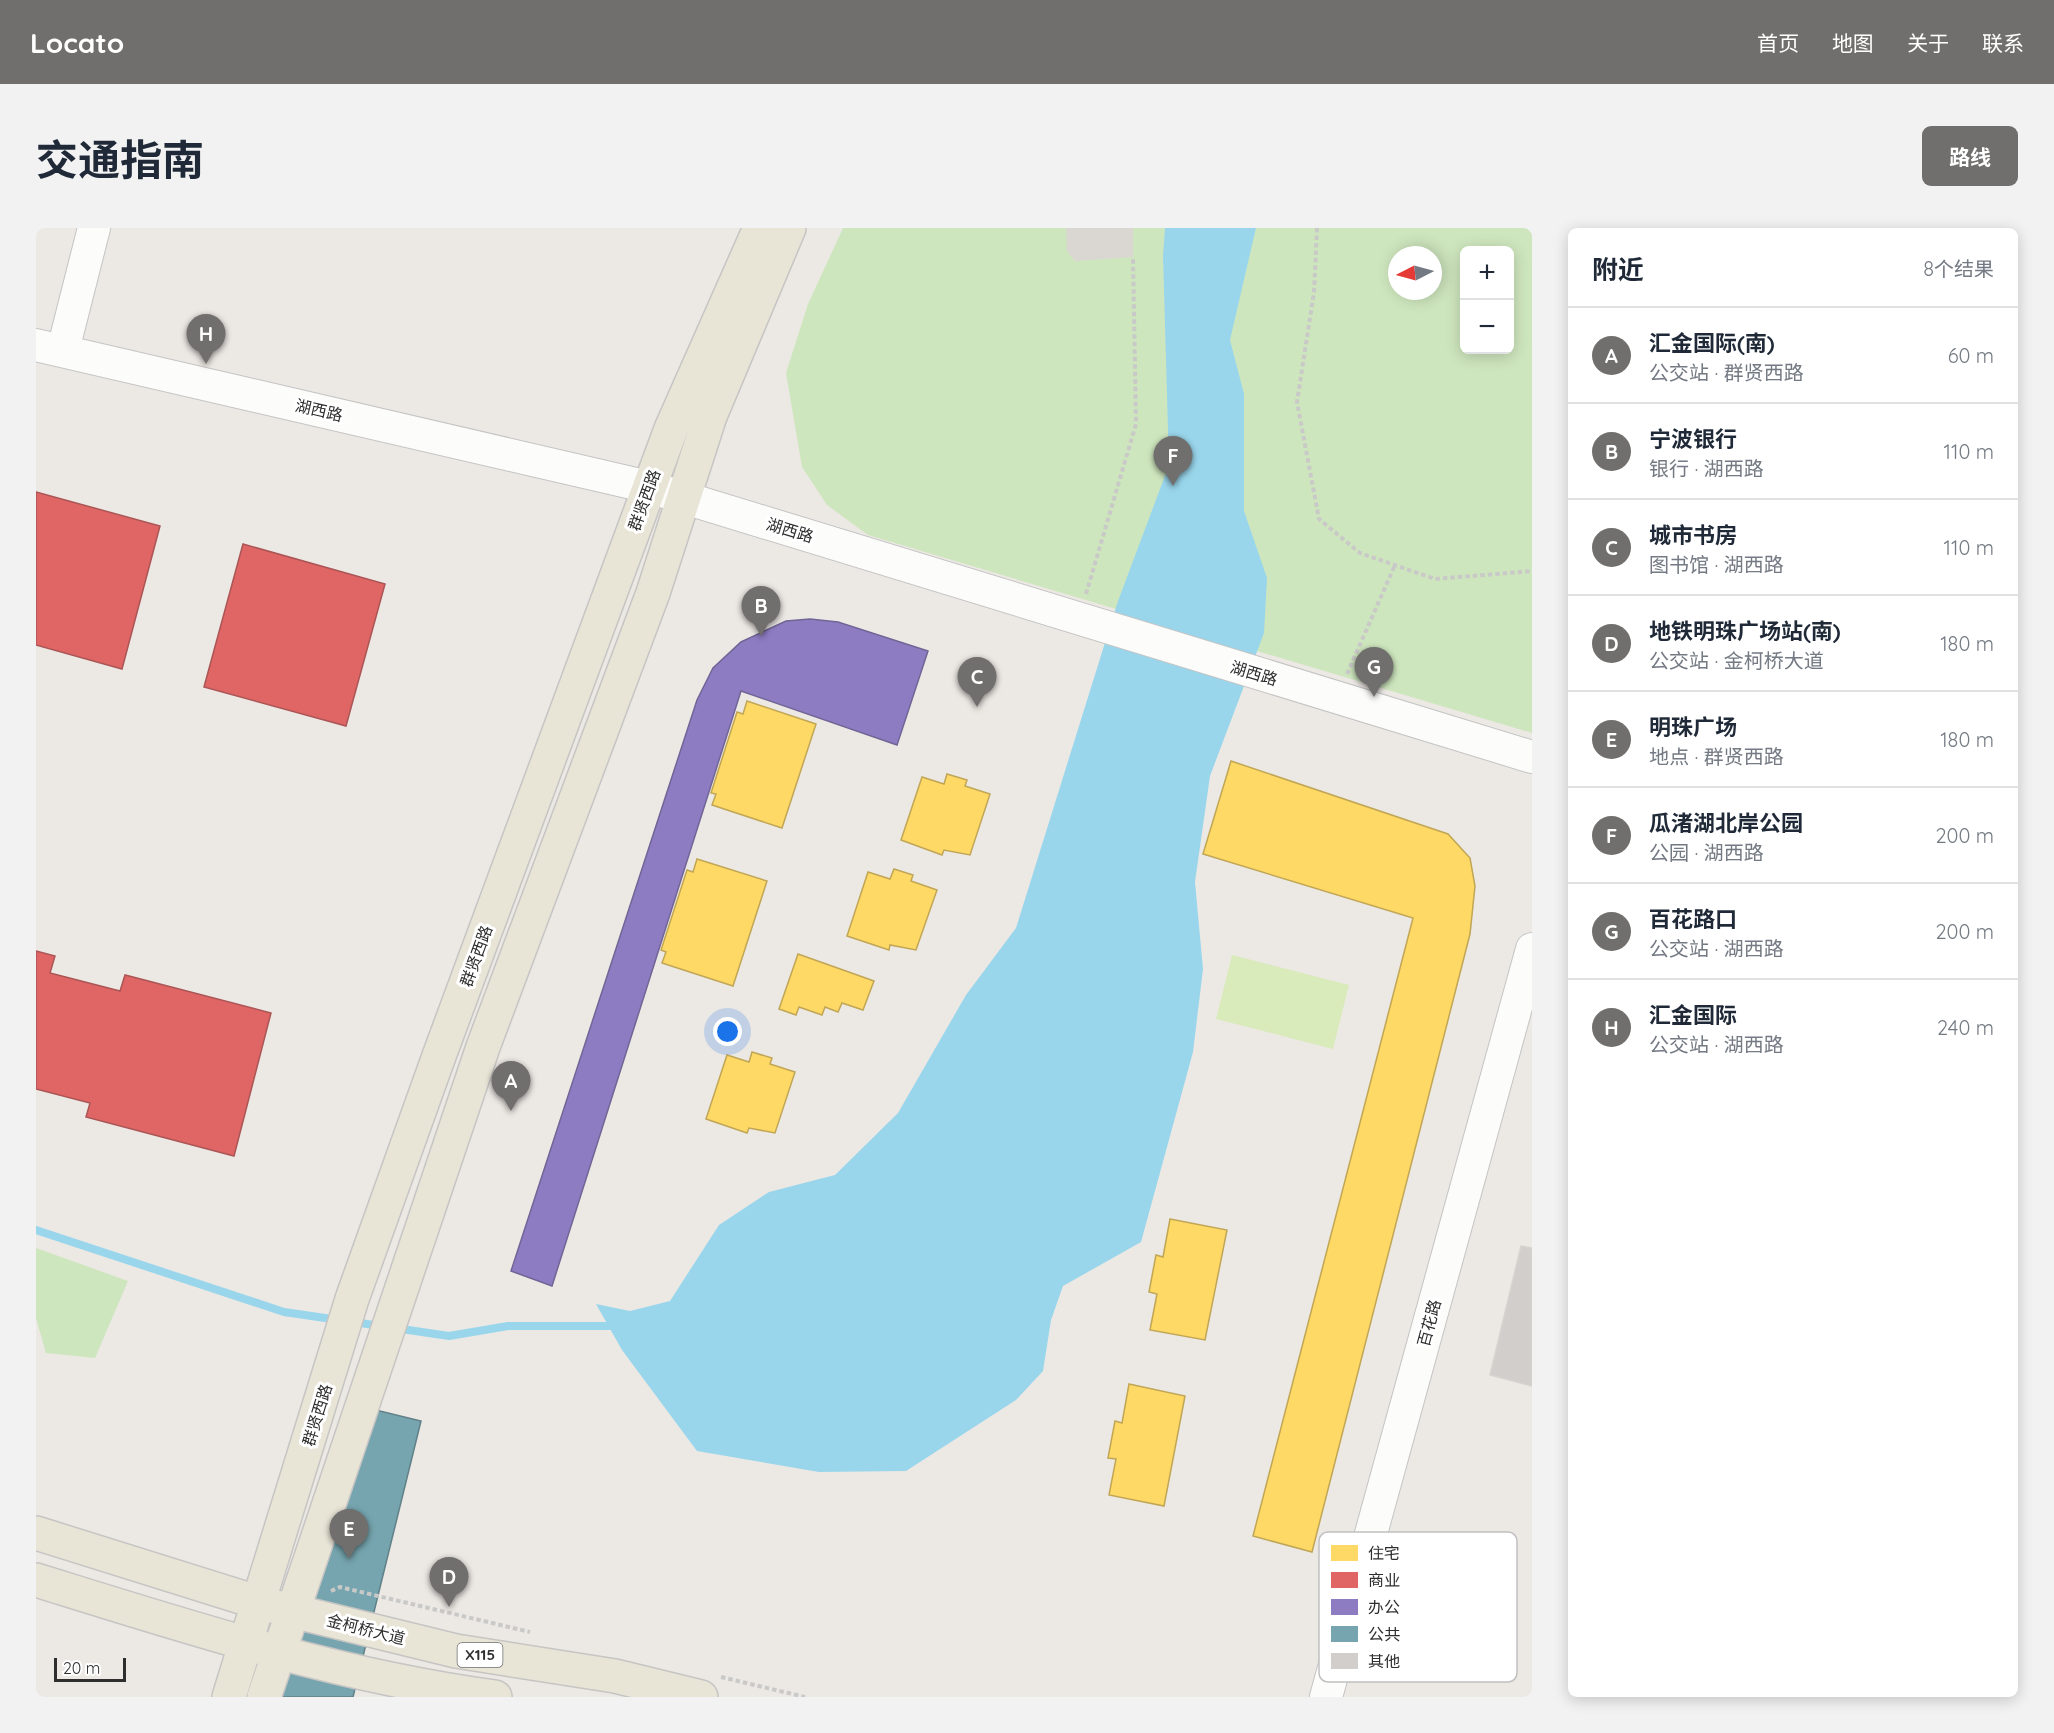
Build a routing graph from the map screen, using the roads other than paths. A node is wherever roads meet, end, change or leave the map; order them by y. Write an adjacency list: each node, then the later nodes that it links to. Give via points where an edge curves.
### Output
1 (94, 228): 4 (street)
2 (760, 228): 5 (main road, 群贤西路)
3 (789, 228): 6 (main road, via 710,416)
4 (49, 347): 5 (street, 湖西路)
5 (649, 487): 6 (street, 湖西路); 12 (main road, 群贤西路, via 352,1299)
6 (684, 498): 7 (street, 湖西路); 13 (main road, via 653,593 483,1047)
7 (1532, 757)
8 (1532, 948): 9 (street, 百花路)
9 (1371, 1532)
10 (36, 1533): 12 (main road, 金柯桥大道 / X115)
11 (36, 1580): 14 (main road)
12 (260, 1603): 13 (main road, 金柯桥大道 / X115); 14 (main road, 群贤西路)
13 (294, 1611): 15 (main road); 20 (main road, 金柯桥大道 / X115, via 456,1651 615,1676)
14 (247, 1645): 15 (main road); 17 (main road, 群贤西路)
15 (280, 1654): 18 (main road); 19 (main road, X115)
16 (1330, 1682): 21 (street, 百花路)
17 (229, 1697)
18 (264, 1697)
19 (495, 1697)
20 (701, 1697)
21 (1326, 1697)

